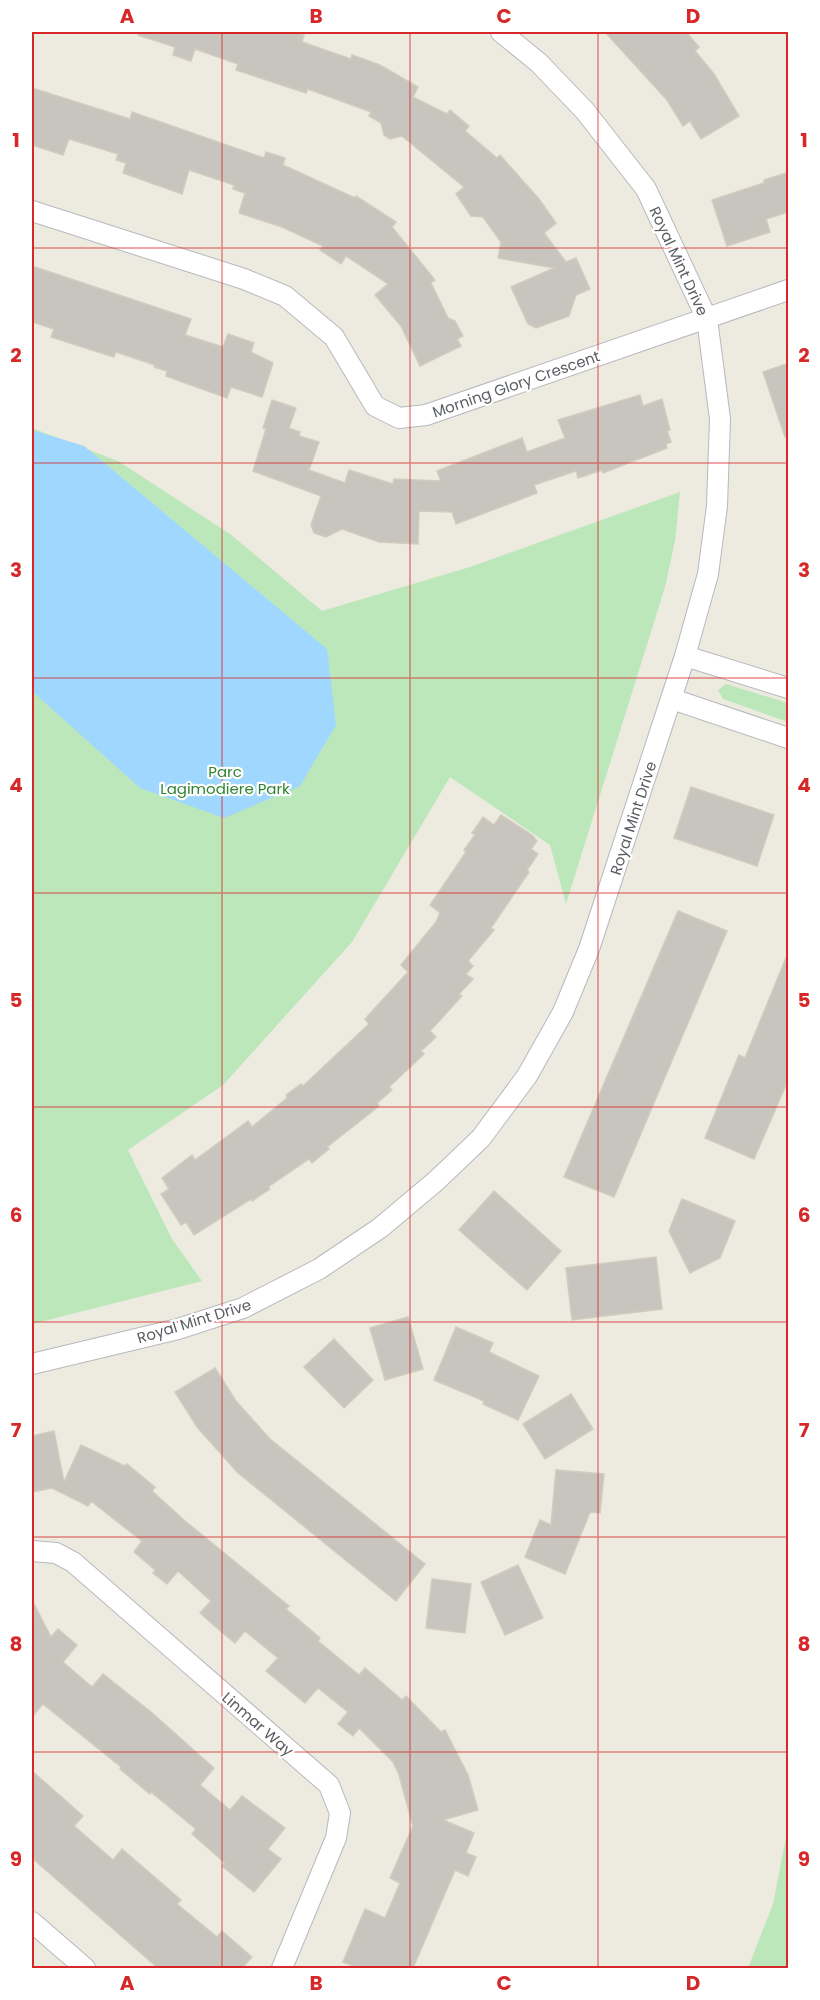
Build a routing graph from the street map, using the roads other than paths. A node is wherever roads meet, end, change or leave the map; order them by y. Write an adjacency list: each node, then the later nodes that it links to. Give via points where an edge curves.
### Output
1 (501, 32): 4 (street, Royal Mint Drive, via 539,63 585,111 646,189)
2 (32, 211): 4 (street, Morning Glory Crescent, via 244,279 285,296 334,337 375,406 399,418 426,415)
3 (789, 290): 4 (street, Morning Glory Crescent)
4 (707, 319): 5 (street, Royal Mint Drive, via 720,419 717,506 708,574)
5 (686, 656): 6 (street); 7 (street, Royal Mint Drive)
6 (789, 688)
7 (672, 699): 8 (street); 9 (street, Royal Mint Drive, via 589,949 563,1012 527,1076 481,1138 380,1228 320,1269 243,1308 178,1329)
8 (789, 738)
9 (32, 1364)
10 (32, 1551): 13 (street, Linmar Way, via 56,1553 74,1562 329,1785 340,1813 336,1838)
11 (32, 1922): 12 (street)
12 (85, 1968)
13 (282, 1968)

